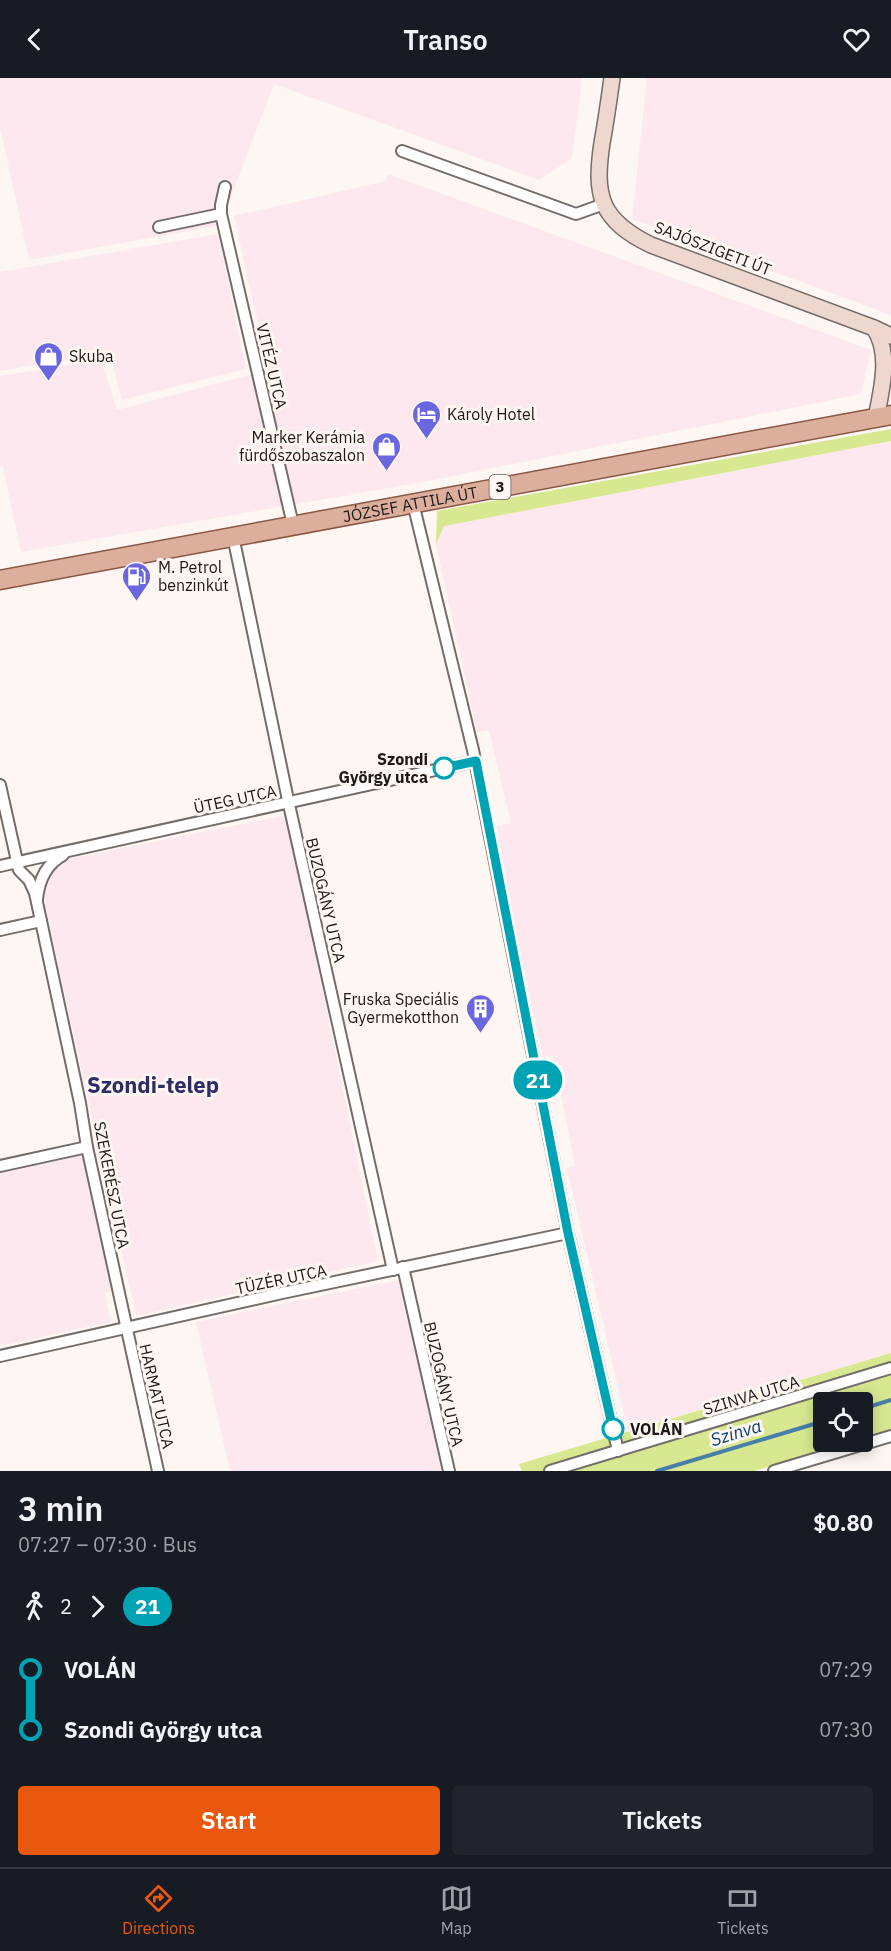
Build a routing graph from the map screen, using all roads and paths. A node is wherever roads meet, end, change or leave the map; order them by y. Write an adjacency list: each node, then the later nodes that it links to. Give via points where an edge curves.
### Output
1 (612, 78): 4 (main road, SAJÓSZIGETI ÚT, via 598,166 598,186)
2 (402, 151): 4 (street, via 576,214)
3 (225, 187): 5 (street, VITÉZ UTCA)
4 (604, 204): 7 (main road, SAJÓSZIGETI ÚT, via 621,226 651,244)
5 (221, 214): 6 (street); 12 (street, VITÉZ UTCA)
6 (159, 227)
7 (874, 328): 8 (main road, SAJÓSZIGETI ÚT); 9 (main road, via 883,339)
8 (891, 336)
9 (889, 363): 10 (main road)
10 (883, 417): 11 (main road, JÓZSEF ATTILA ÚT / 3)
11 (413, 503): 12 (main road, JÓZSEF ATTILA ÚT / 3); 15 (street)
12 (293, 525): 13 (main road, JÓZSEF ATTILA ÚT / 3)
13 (232, 536): 14 (main road, JÓZSEF ATTILA ÚT / 3); 17 (street, BUZOGÁNY UTCA)
14 (0, 580)
15 (476, 761): 17 (street, ÜTEG UTCA); 26 (street)
16 (0, 785): 19 (street, SZEKERÉSZ UTCA)
17 (289, 803): 18 (street, ÜTEG UTCA); 27 (street, BUZOGÁNY UTCA)
18 (74, 850): 19 (street, ÜTEG UTCA); 21 (street, SZEKERÉSZ UTCA, via 55,859 46,870 39,885)
19 (17, 862): 20 (street, ÜTEG UTCA); 21 (street, SZEKERÉSZ UTCA, via 18,870 32,884)
20 (0, 866)
21 (38, 908): 22 (street, SZEKERÉSZ UTCA)
22 (41, 921): 23 (street); 24 (street, SZEKERÉSZ UTCA)
23 (0, 930)
24 (87, 1147): 25 (street); 28 (street, SZEKERÉSZ UTCA)
25 (0, 1166)
26 (568, 1233): 27 (street, TÜZÉR UTCA); 32 (street)
27 (398, 1269): 28 (street, TÜZÉR UTCA); 34 (street, BUZOGÁNY UTCA)
28 (126, 1328): 29 (street, TÜZÉR UTCA); 33 (street, HARMAT UTCA)
29 (0, 1356)
30 (891, 1368): 32 (street, SZINVA UTCA)
31 (891, 1436): 36 (street)
32 (618, 1451): 35 (street, SZINVA UTCA)
33 (158, 1471)
34 (449, 1471)
35 (550, 1471)
36 (774, 1471)

